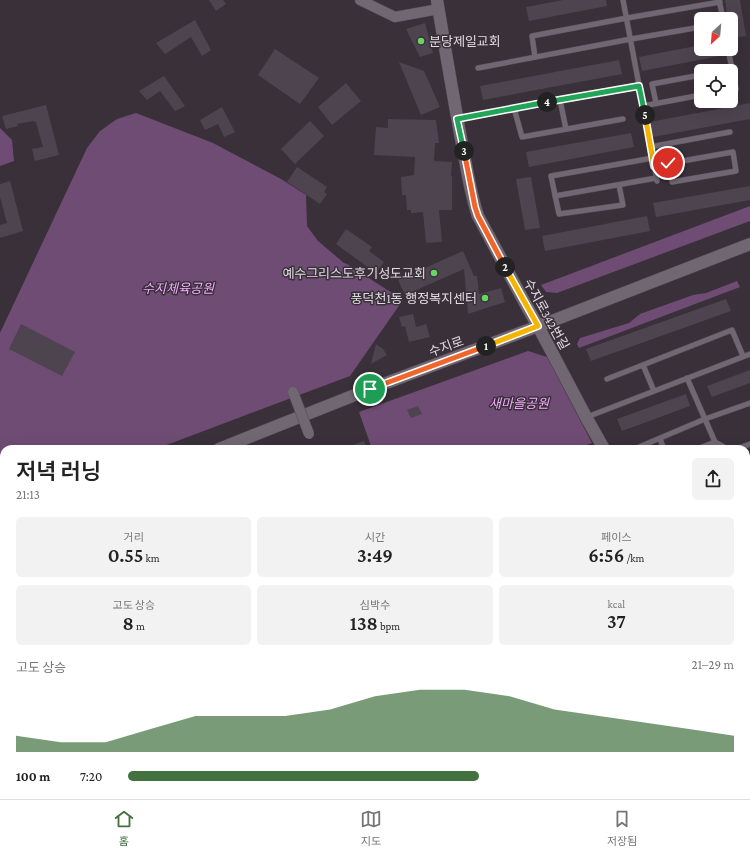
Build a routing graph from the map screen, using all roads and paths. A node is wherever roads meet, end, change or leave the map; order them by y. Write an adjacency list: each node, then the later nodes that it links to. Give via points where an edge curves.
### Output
1 (360, 0): 4 (street, via 395,17)
2 (623, 0): 6 (lane)
3 (719, 1): 5 (lane); 6 (lane)
4 (438, 4): 18 (main road, 수지로342번길)
5 (721, 12)
6 (627, 18): 8 (lane); 9 (lane, via 532,36)
7 (694, 28): 8 (lane)
8 (630, 40): 9 (lane); 12 (lane)
9 (535, 57): 10 (lane)
10 (478, 68)
11 (694, 77): 15 (lane, via 652,84)
12 (639, 86): 14 (lane); 16 (lane)
13 (694, 96): 15 (lane)
14 (560, 100): 17 (lane); 20 (lane)
15 (656, 104): 16 (lane)
16 (643, 106): 22 (lane)
17 (514, 108): 18 (lane); 20 (lane, via 522,137)
18 (457, 119): 29 (main road, 수지로342번길, via 478,216)
19 (623, 119): 20 (lane)
20 (566, 129)
21 (730, 132): 22 (lane)
22 (650, 146): 23 (lane)
23 (653, 158): 25 (lane); 27 (lane, via 551,176)
24 (668, 163): 24 (lane, via 733,152 736,171 672,182); 25 (lane)
25 (654, 166): 26 (lane, via 657,179)
26 (619, 184): 27 (lane); 27 (lane, via 622,204 559,214)
27 (555, 196)
28 (750, 244): 29 (main road, 수지로)
29 (538, 326): 38 (main road, 수지로342번길); 43 (main road, 수지로)
30 (750, 354): 31 (lane)
31 (743, 356): 32 (lane, via 732,330); 33 (lane)
32 (643, 364): 34 (lane); 35 (lane)
33 (687, 378): 35 (lane); 39 (lane)
34 (607, 379)
35 (654, 391): 38 (lane)
36 (294, 392): 40 (street, bridge)
37 (750, 402): 39 (lane)
38 (586, 417): 44 (main road, 수지로342번길)
39 (705, 420): 41 (lane); 42 (lane)
40 (309, 434)
41 (660, 439): 45 (lane); 46 (lane)
42 (715, 442): 47 (lane); 48 (lane)
43 (229, 445)
44 (602, 445)
45 (644, 445)
46 (662, 445)
47 (707, 445)
48 (720, 445)

